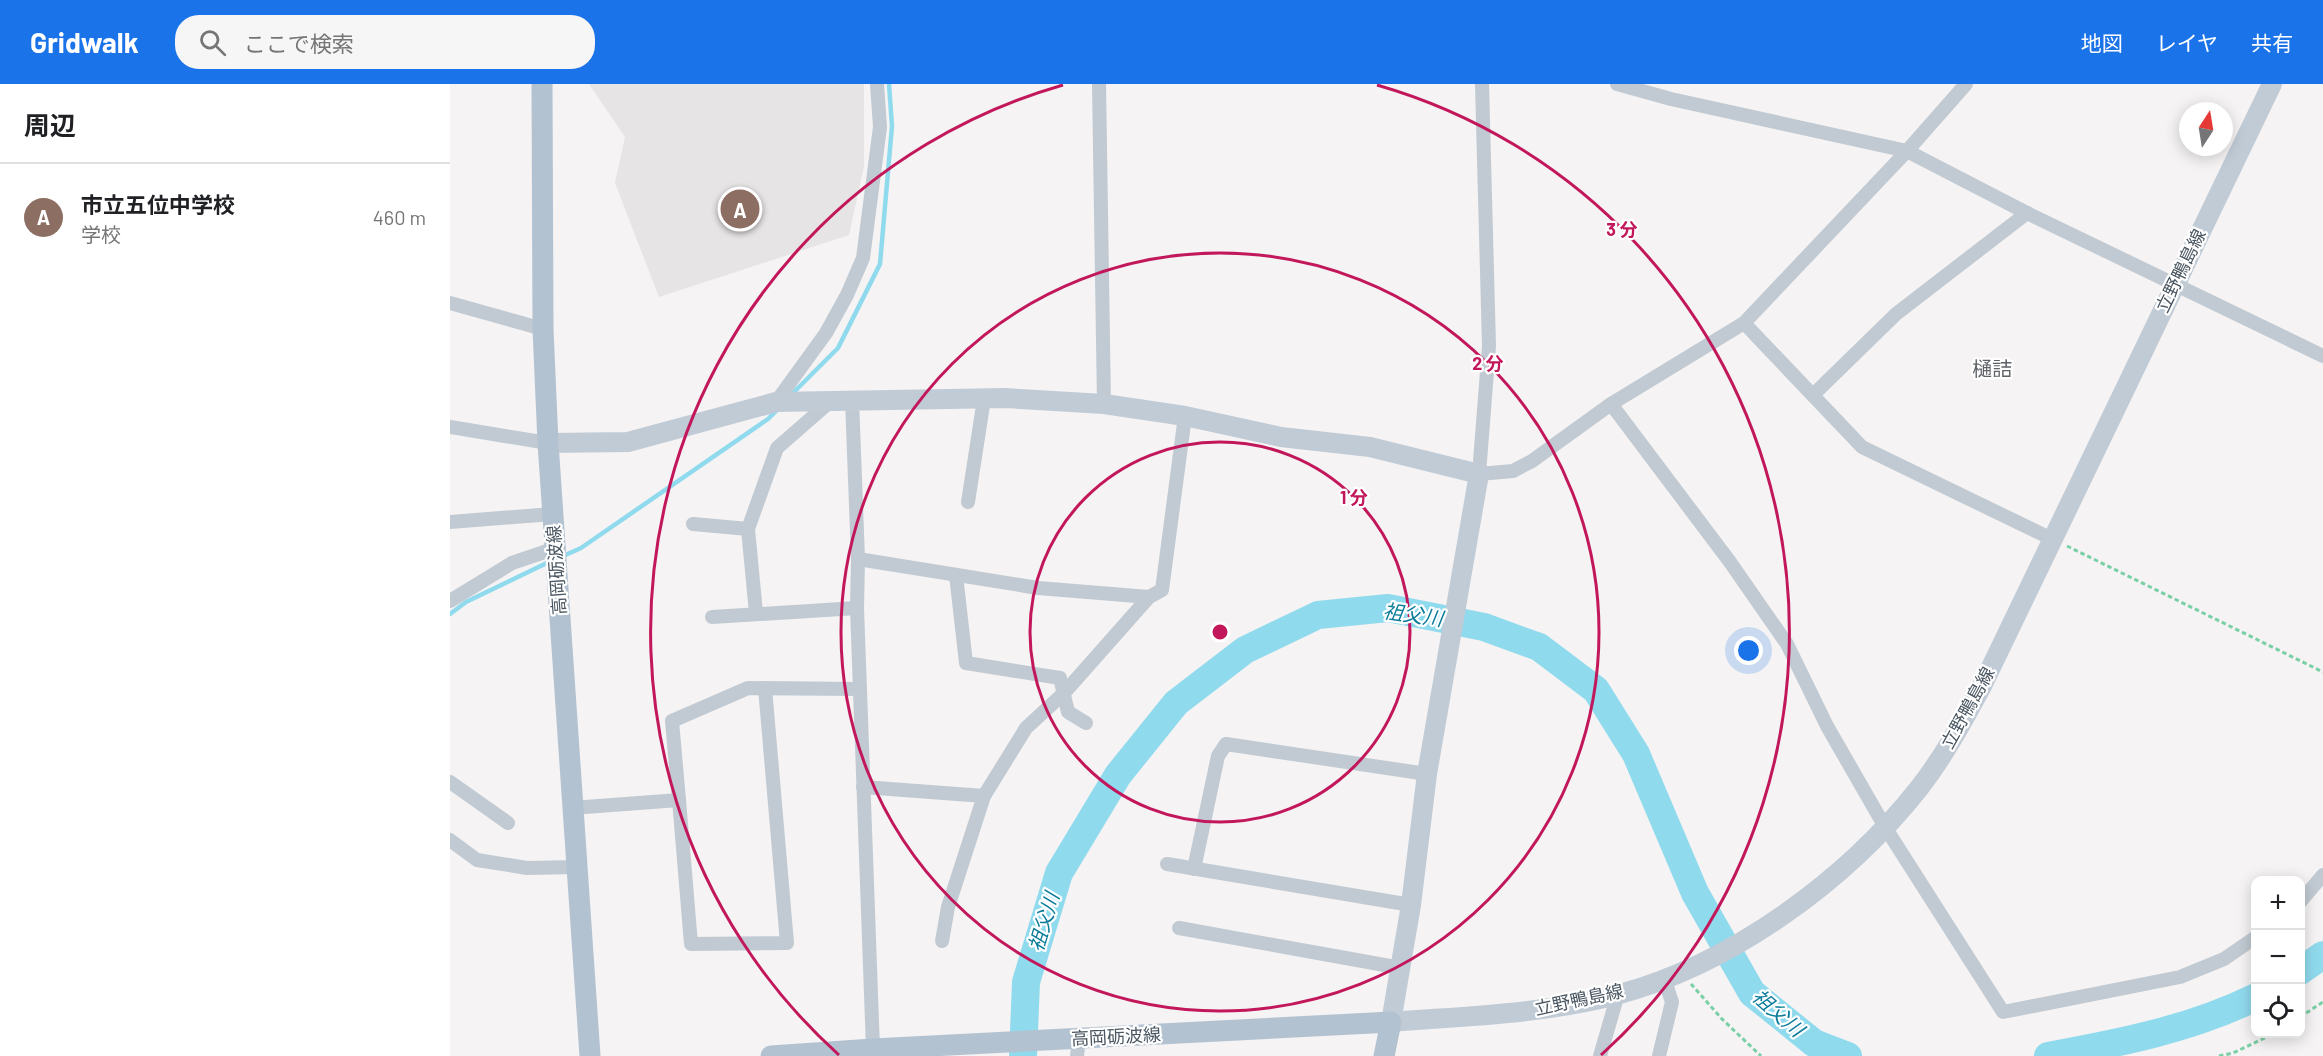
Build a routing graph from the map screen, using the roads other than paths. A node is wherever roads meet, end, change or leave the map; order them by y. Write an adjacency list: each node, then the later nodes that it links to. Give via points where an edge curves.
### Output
1 (542, 84): 13 (main road, 高岡砺波線)
2 (877, 84): 19 (street, via 880,127 863,258 826,333)
3 (1099, 84): 20 (street)
4 (1482, 84): 25 (street, via 1490,346)
5 (1617, 84): 8 (street)
6 (1966, 84): 8 (street)
7 (2272, 84): 10 (street, 立野鴨島線)
8 (1907, 151): 9 (street); 12 (street)
9 (2027, 213): 10 (street); 15 (street, via 1896,314)
10 (2174, 284): 14 (street); 31 (street, 立野鴨島線)
11 (450, 303): 13 (street)
12 (1744, 323): 15 (street); 21 (street)
13 (543, 329): 24 (main road, 高岡砺波線)
14 (2323, 356)
15 (1813, 395): 31 (street, via 1862,447)
16 (852, 399): 17 (street); 18 (street); 33 (street)
17 (984, 399): 20 (street); 26 (street)
18 (832, 400): 19 (street); 30 (street, via 777,448)
19 (776, 402): 24 (street, via 628,442)
20 (1104, 404): 22 (street)
21 (1611, 404): 25 (street, via 1532,461 1513,471); 51 (street, via 1724,553 1787,644 1827,726)
22 (1185, 416): 25 (street, via 1281,437 1370,447); 35 (street, via 1162,590)
23 (450, 427): 24 (street)
24 (548, 443): 27 (main road, 高岡砺波線)
25 (1479, 474): 44 (street)
26 (968, 502)
27 (553, 514): 28 (street); 32 (main road, 高岡砺波線)
28 (450, 522)
29 (693, 524): 30 (street)
30 (748, 529): 38 (street)
31 (2052, 539): 51 (street, 立野鴨島線, via 1956,734 1920,787)
32 (556, 548): 36 (street, via 512,563); 49 (main road, 高岡砺波線)
33 (858, 559): 34 (street); 37 (street)
34 (956, 575): 35 (street, via 1038,588); 42 (street, via 966,663 1060,678)
35 (1149, 597): 42 (street)
36 (450, 601)
37 (857, 608): 38 (street); 41 (street)
38 (756, 613): 39 (street)
39 (712, 617)
40 (765, 688): 41 (street); 48 (street, via 748,688 672,721); 48 (street, via 787,943 691,944)
41 (860, 689): 46 (street)
42 (1064, 693): 43 (street, via 1068,712); 47 (street, via 1026,728)
43 (1086, 723)
44 (1427, 774): 55 (street, via 1226,744 1218,756); 58 (street)
45 (450, 782): 50 (street)
46 (863, 787): 47 (street); 67 (street)
47 (984, 796): 61 (street, via 948,907)
48 (679, 801): 49 (street)
49 (572, 808): 54 (main road, 高岡砺波線)
50 (508, 823)
51 (1885, 827): 60 (street, via 2003,1012 2180,977 2224,959); 63 (street, 立野鴨島線, via 1805,900 1753,934)
52 (450, 840): 54 (street, via 477,860 527,868)
53 (1167, 864): 55 (street)
54 (576, 867): 69 (main road, 高岡砺波線)
55 (1194, 869): 58 (street)
56 (2323, 875): 57 (street)
57 (2305, 897)
58 (1411, 905): 62 (street)
59 (1179, 928): 62 (street)
60 (2251, 940)
61 (942, 941)
62 (1401, 968): 65 (street)
63 (1678, 973): 64 (street, 立野鴨島線); 73 (street)
64 (1618, 994): 65 (street, 立野鴨島線, via 1518,1012); 72 (street)
65 (1391, 1022): 66 (main road, 高岡砺波線); 71 (main road)
66 (1078, 1047): 67 (main road, 高岡砺波線, via 1056,1040)
67 (873, 1049): 68 (main road, 高岡砺波線)
68 (809, 1055): 70 (main road, 高岡砺波線)
69 (590, 1056)
70 (771, 1056)
71 (1384, 1056)
72 (1600, 1056)
73 (1659, 1056)

